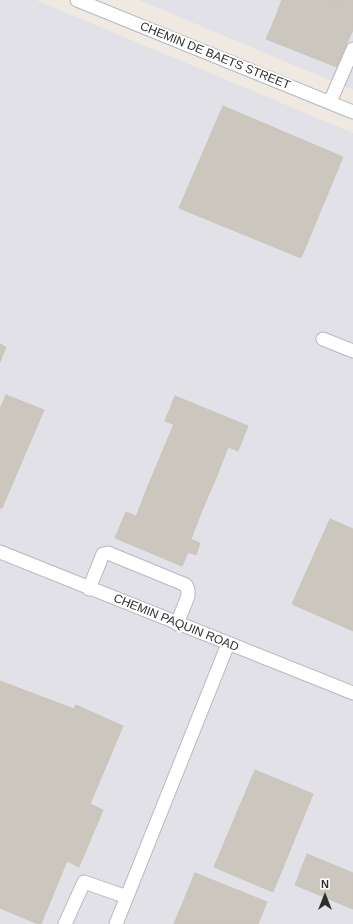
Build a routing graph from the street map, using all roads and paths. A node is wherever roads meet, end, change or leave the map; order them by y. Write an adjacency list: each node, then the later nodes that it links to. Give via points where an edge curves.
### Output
1 (76, 0): 3 (street, CHEMIN DE BAETS STREET)
2 (353, 49): 3 (street)
3 (330, 102): 4 (street, CHEMIN DE BAETS STREET)
4 (353, 112)
5 (323, 339): 6 (street)
6 (353, 351)
7 (0, 552): 8 (street, CHEMIN PAQUIN ROAD)
8 (89, 589): 9 (street, CHEMIN PAQUIN ROAD); 9 (street, via 103,554 108,553 186,585 188,596)
9 (177, 624): 10 (street, CHEMIN PAQUIN ROAD)
10 (228, 644): 11 (street, CHEMIN PAQUIN ROAD); 12 (street)
11 (353, 693)
12 (127, 897): 13 (street, via 84,882); 14 (street)
13 (66, 924)
14 (116, 924)

